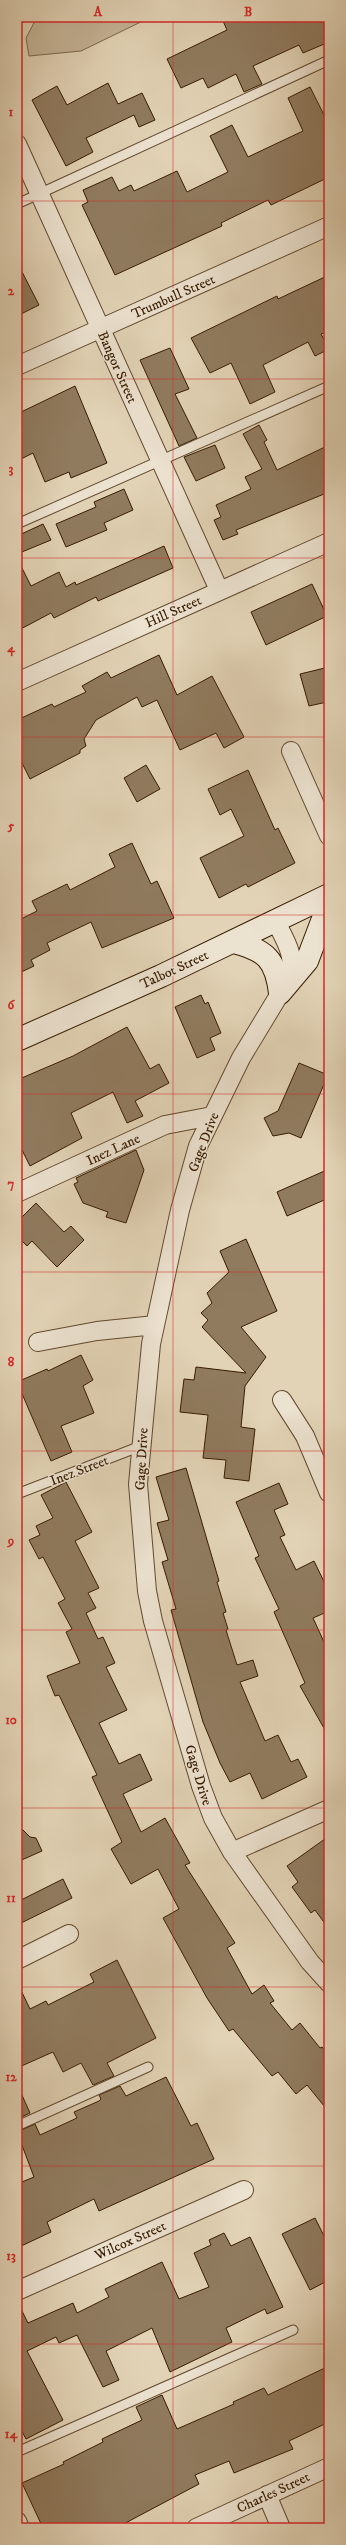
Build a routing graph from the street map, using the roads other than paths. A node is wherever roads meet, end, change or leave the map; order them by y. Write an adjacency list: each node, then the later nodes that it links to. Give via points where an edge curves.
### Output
1 (329, 60): 3 (lane)
2 (17, 144): 3 (street, Bangor Street)
3 (40, 194): 4 (lane); 6 (street, Bangor Street)
4 (17, 204)
5 (329, 226): 6 (street, Trumbull Street)
6 (101, 329): 7 (street, Trumbull Street); 9 (street, Bangor Street)
7 (17, 366)
8 (329, 386): 9 (lane)
9 (161, 461): 10 (lane); 12 (street, Bangor Street)
10 (17, 524)
11 (329, 542): 12 (street, Hill Street)
12 (220, 590): 13 (street, Hill Street)
13 (17, 682)
14 (291, 751): 15 (street)
15 (329, 836)
16 (329, 895): 18 (main road, Talbot Street)
17 (329, 903): 20 (main road, via 307,961)
18 (276, 922): 19 (main road, Talbot Street); 20 (street, Gage Drive, via 290,951 293,965 290,977)
19 (234, 942): 20 (main road, via 259,950 270,960 276,972); 21 (main road, Talbot Street)
20 (280, 993): 22 (street, Gage Drive, via 241,1058)
21 (17, 1040)
22 (212, 1116): 23 (street, Inez Lane, via 165,1125); 24 (street, Gage Drive, via 198,1146 180,1210)
23 (17, 1193)
24 (155, 1325): 25 (street, via 97,1331); 27 (street, Gage Drive)
25 (38, 1342)
26 (282, 1400): 28 (street, via 305,1436)
27 (141, 1446): 29 (lane, Inez Street); 31 (street, Gage Drive, via 138,1484 147,1591 153,1621 201,1786 213,1818)
28 (329, 1493)
29 (17, 1494)
30 (329, 1809): 31 (street)
31 (232, 1852): 34 (street, Gage Drive, via 310,1962)
32 (69, 1934): 33 (street)
33 (17, 1960)
34 (329, 1983)
35 (148, 2067): 36 (lane)
36 (17, 2126)
37 (244, 2190): 38 (street, Wilcox Street)
38 (17, 2290)
39 (293, 2330): 40 (lane)
40 (17, 2452)
41 (329, 2467): 42 (street, Charles Street)
42 (267, 2495): 45 (street, Charles Street); 46 (street)
43 (17, 2521): 44 (street)
44 (20, 2528)
45 (196, 2528)
46 (281, 2528)

